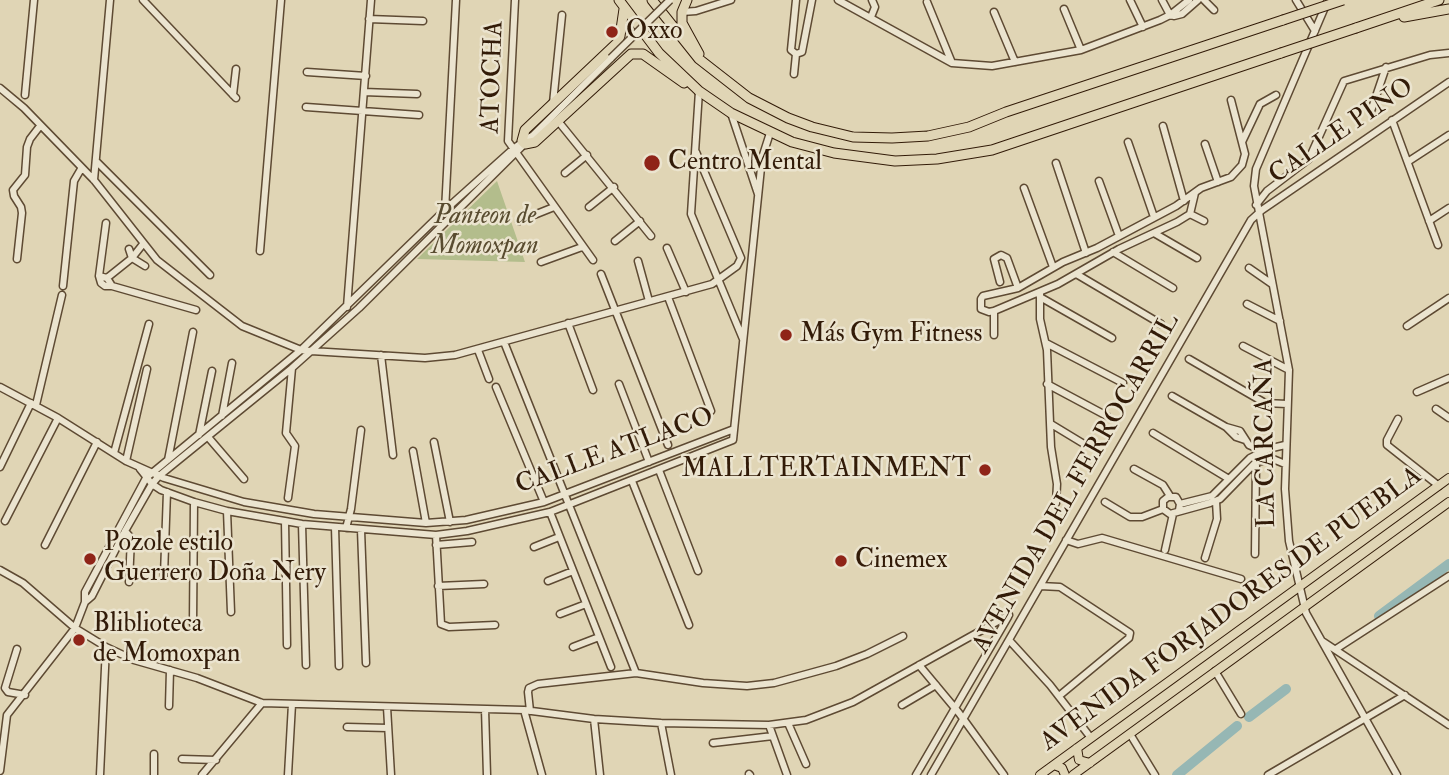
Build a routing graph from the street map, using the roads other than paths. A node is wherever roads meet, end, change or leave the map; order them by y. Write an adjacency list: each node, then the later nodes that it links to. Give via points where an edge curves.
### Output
1 (34, 0): 57 (street)
2 (110, 0): 81 (street)
3 (143, 0): 47 (street, via 234,97)
4 (281, 0): 118 (street)
5 (371, 0): 36 (street)
6 (456, 0): 101 (street)
7 (515, 0): 76 (street, ATOCHA, via 508,141)
8 (619, 0): 27 (highway)
9 (652, 0): 51 (highway, via 688,48)
10 (670, 0): 72 (street, bridge)
11 (687, 0): 31 (highway)
12 (731, 0): 31 (street)
13 (796, 0): 43 (street, via 791,50)
14 (812, 0): 43 (street, via 802,52)
15 (838, 0): 35 (street)
16 (872, 0): 35 (street)
17 (1130, 0): 39 (street)
18 (1163, 0): 34 (street)
19 (1189, 0): 34 (street)
20 (1198, 0): 34 (street, via 1182,14)
21 (1204, 0): 30 (street)
22 (1296, 0): 40 (street)
23 (1328, 0): 40 (street)
24 (1343, 0): 51 (highway, bridge, via 969,127 928,136 853,137 812,127 770,110)
25 (1439, 0): 38 (highway)
26 (928, 2): 45 (street)
27 (624, 9): 54 (highway); 60 (highway, via 617,43)
28 (1064, 9): 41 (street)
29 (1449, 9): 38 (highway)
30 (1214, 10)
31 (682, 12): 51 (highway, via 689,37)
32 (994, 12): 44 (street)
33 (562, 15): 60 (street)
34 (1170, 15): 39 (street)
35 (871, 17): 45 (street)
36 (369, 19): 37 (street); 50 (street)
37 (423, 22)
38 (1375, 22): 70 (highway, bridge, via 965,156 874,160)
39 (1143, 27): 41 (street)
40 (1315, 32): 80 (street)
41 (1081, 50): 44 (street)
42 (1449, 53): 46 (street)
43 (796, 54): 49 (street)
44 (1015, 62): 45 (street, via 992,66)
45 (952, 63)
46 (1386, 67): 62 (street); 96 (street, via 1344,81 1309,159)
47 (236, 69)
48 (307, 72): 50 (street)
49 (794, 74)
50 (366, 76): 55 (street)
51 (719, 77)
52 (1449, 82): 66 (street, CALLE PINO)
53 (0, 88): 68 (street)
54 (699, 91): 64 (highway); 67 (highway, via 646,55 634,53); 77 (street)
55 (365, 92): 56 (street); 63 (street)
56 (417, 94)
57 (25, 95)
58 (1276, 95): 74 (street, via 1259,104)
59 (1231, 100): 74 (street)
60 (553, 103): 72 (highway, via 525,130)
61 (306, 107): 63 (street)
62 (1371, 111)
63 (363, 112): 65 (street); 148 (street)
64 (731, 113): 70 (highway); 94 (street)
65 (419, 115)
66 (1392, 120): 82 (street); 100 (street, CALLE PINO)
67 (558, 121): 72 (highway, via 535,142); 79 (street)
68 (40, 126): 85 (street); 123 (street, via 27,147 26,175 13,190 22,213)
69 (1163, 126): 95 (street)
70 (770, 133): 94 (street, via 762,158)
71 (1449, 135): 82 (street)
72 (526, 141): 76 (street)
73 (1128, 142): 103 (street)
74 (1242, 142): 78 (street)
75 (1205, 144): 90 (street)
76 (514, 151): 97 (street); 101 (street)
77 (696, 152): 135 (street, via 691,214); 135 (street, via 741,261)
78 (1245, 154): 80 (street); 84 (street)
79 (587, 155): 87 (street); 91 (street)
80 (1260, 159): 86 (street)
81 (96, 161): 88 (street); 132 (street)
82 (1409, 161): 107 (street)
83 (1056, 163): 121 (street)
84 (1242, 165): 86 (street); 90 (street)
85 (81, 169): 88 (street); 138 (street, via 74,181)
86 (1256, 169): 96 (street, LA CARCAÑA)
87 (565, 173)
88 (94, 180): 113 (street)
89 (1099, 181): 111 (street)
90 (1218, 182): 93 (street)
91 (614, 187): 98 (street); 104 (street)
92 (1024, 188): 129 (street)
93 (1195, 193): 95 (street); 102 (street)
94 (759, 198): 160 (street)
95 (1184, 201): 103 (street)
96 (1256, 205): 100 (street, LA CARCAÑA)
97 (555, 206): 105 (street); 115 (street)
98 (589, 207)
99 (1449, 208): 107 (street)
100 (1257, 213): 137 (street, LA CARCAÑA); 261 (street, AVENIDA DEL FERROCARRIL)
101 (447, 214): 148 (street); 166 (street, via 359,308)
102 (1190, 214): 106 (street); 109 (street)
103 (1154, 217): 111 (street)
104 (640, 220): 110 (street); 112 (street)
105 (519, 221)
106 (1204, 221)
107 (1429, 221): 114 (street)
108 (106, 223): 134 (street)
109 (1153, 233): 119 (street); 122 (street)
110 (652, 236)
111 (1119, 236): 117 (street)
112 (615, 240)
113 (143, 244): 120 (street); 164 (street, via 242,326)
114 (1438, 245)
115 (582, 247): 125 (street); 127 (street)
116 (667, 248): 141 (street)
117 (1097, 248): 121 (street); 124 (street)
118 (260, 251)
119 (1112, 252): 124 (street); 140 (street)
120 (132, 253): 128 (street); 134 (street)
121 (1086, 253): 129 (street)
122 (1197, 258)
123 (18, 259)
124 (1101, 259): 133 (street)
125 (593, 260)
126 (638, 261): 146 (street)
127 (541, 262)
128 (145, 266)
129 (1053, 268): 139 (street)
130 (1249, 268): 137 (street)
131 (601, 274): 150 (street)
132 (210, 275)
133 (1078, 275): 142 (street); 155 (street)
134 (103, 277): 149 (street, via 112,286)
135 (719, 281): 141 (street); 160 (street)
136 (1000, 282): 139 (street, via 994,259 1001,255 1007,258)
137 (1272, 284): 152 (street, LA CARCAÑA)
138 (63, 286)
139 (1018, 288): 151 (street, via 983,296 981,309)
140 (1173, 288)
141 (686, 292): 144 (street)
142 (1040, 294): 151 (street); 159 (street); 162 (street)
143 (62, 295): 184 (street)
144 (668, 297): 146 (street); 187 (street)
145 (1449, 298): 156 (street)
146 (649, 301): 150 (street)
147 (1247, 304): 152 (street)
148 (348, 307): 164 (street)
149 (196, 310)
150 (615, 310): 153 (street); 203 (street)
151 (994, 311): 158 (street)
152 (1280, 321): 172 (street, LA CARCAÑA)
153 (568, 323): 161 (street); 181 (street)
154 (149, 324): 207 (street)
155 (1161, 324)
156 (1407, 326)
157 (193, 332): 212 (street)
158 (995, 335)
159 (1112, 338)
160 (743, 341): 194 (street)
161 (504, 342): 165 (street); 231 (street)
162 (1046, 343): 176 (street); 178 (street)
163 (1243, 346): 172 (street)
164 (301, 350): 166 (street); 192 (street)
165 (478, 350): 167 (street, via 425,358); 175 (street)
166 (311, 351): 167 (street); 170 (street)
167 (381, 355): 208 (street)
168 (1189, 359): 185 (street, via 1265,403)
169 (232, 363): 192 (street)
170 (292, 368): 192 (street); 233 (street, via 286,433 295,446)
171 (147, 369): 211 (street)
172 (1289, 370): 185 (street, LA CARCAÑA)
173 (212, 371): 197 (street)
174 (1449, 378): 182 (street)
175 (489, 379)
176 (1123, 383)
177 (619, 384): 213 (street)
178 (1047, 384): 188 (street); 193 (street)
179 (0, 387): 184 (street, CALLE ATLACO)
180 (496, 387): 237 (street)
181 (593, 390)
182 (1417, 392)
183 (1172, 397): 201 (street)
184 (33, 404): 189 (street, CALLE ATLACO); 215 (street)
185 (1287, 404): 204 (street, LA CARCAÑA)
186 (1436, 409): 190 (street)
187 (711, 411)
188 (1107, 416)
189 (58, 418): 199 (street, CALLE ATLACO); 249 (street)
190 (1449, 418)
191 (1398, 419): 229 (street, via 1387,445)
192 (221, 421): 197 (street); 198 (street)
193 (1051, 425): 202 (street); 240 (street)
194 (734, 429): 209 (street, CALLE ATLACO); 217 (street, CALLE ATLACO, via 733,440)
195 (361, 430): 247 (street)
196 (1153, 433): 226 (street)
197 (199, 435): 212 (street)
198 (208, 438): 221 (street); 225 (street)
199 (97, 442): 207 (street, CALLE ATLACO); 263 (street)
200 (434, 442): 251 (street)
201 (1247, 442): 206 (street); 210 (street)
202 (1084, 444)
203 (668, 445)
204 (1285, 445): 206 (street); 214 (street, LA CARCAÑA)
205 (413, 451): 252 (street)
206 (1262, 451): 210 (street)
207 (114, 453): 211 (street, CALLE ATLACO)
208 (393, 455)
209 (663, 457): 213 (street, CALLE ATLACO); 217 (street)
210 (1253, 460): 214 (street); 220 (street); 223 (street); 226 (street)
211 (126, 461): 216 (street, CALLE ATLACO)
212 (168, 462): 219 (street)
213 (649, 462): 231 (street, CALLE ATLACO)
214 (1285, 464): 280 (street, LA CARCAÑA, via 1289,541)
215 (0, 467)
216 (140, 469): 219 (street, CALLE ATLACO); 222 (street, CALLE ATLACO)
217 (663, 469): 227 (street, CALLE ATLACO); 271 (street)
218 (1134, 469): 232 (street, via 1163,485)
219 (152, 472): 221 (street, CALLE ATLACO); 222 (street)
220 (1245, 472): 223 (street); 234 (street)
221 (159, 476): 228 (street); 236 (street, CALLE ATLACO)
222 (146, 478): 228 (street, CALLE ATLACO); 281 (street, via 85,592)
223 (1254, 478): 267 (street)
224 (1449, 478): 229 (main road, AVENIDA FORJADORES DE PUEBLA)
225 (244, 479)
226 (1229, 479): 243 (street, via 1212,496)
227 (632, 481): 241 (street, CALLE ATLACO); 288 (street, CALLE ATLACO)
228 (152, 484): 230 (street, CALLE ATLACO); 257 (street)
229 (1439, 486): 280 (main road, AVENIDA FORJADORES DE PUEBLA)
230 (167, 492): 235 (street, CALLE ATLACO); 272 (street)
231 (566, 495): 237 (street, CALLE ATLACO); 241 (street)
232 (1170, 496): 242 (street, via 1163,500); 243 (street, via 1178,499)
233 (288, 498)
234 (1216, 501): 243 (street); 268 (street, via 1217,519)
235 (194, 502): 244 (street, CALLE ATLACO); 286 (street)
236 (244, 502): 246 (street); 247 (street, CALLE ATLACO)
237 (544, 502): 248 (street, CALLE ATLACO)
238 (1105, 502): 242 (street, via 1136,518)
239 (1449, 502): 283 (main road, AVENIDA FORJADORES DE PUEBLA)
240 (1056, 503)
241 (570, 506): 245 (street, CALLE ATLACO); 306 (street)
242 (1163, 509): 243 (street, via 1168,513)
243 (1177, 509): 266 (street)
244 (228, 511): 246 (street, CALLE ATLACO); 284 (street)
245 (550, 512): 258 (street, CALLE ATLACO); 260 (street)
246 (243, 513): 250 (street, CALLE ATLACO)
247 (349, 517): 252 (street, CALLE ATLACO); 255 (street)
248 (466, 520): 251 (street, CALLE ATLACO); 258 (street)
249 (5, 521)
250 (285, 521): 253 (street, CALLE ATLACO); 294 (street)
251 (450, 522): 252 (street, CALLE ATLACO)
252 (426, 523)
253 (302, 524): 254 (street, CALLE ATLACO); 300 (street)
254 (335, 527): 255 (street, CALLE ATLACO); 302 (street)
255 (346, 528): 256 (street, CALLE ATLACO)
256 (361, 530): 259 (street, CALLE ATLACO); 299 (street)
257 (125, 531): 276 (street, via 131,537); 281 (street)
258 (467, 531): 259 (street, CALLE ATLACO)
259 (436, 535): 264 (street)
260 (559, 537): 265 (street); 270 (street)
261 (1066, 540): 274 (street, via 1078,544 1102,538); 279 (street, AVENIDA DEL FERROCARRIL)
262 (472, 542): 264 (street)
263 (45, 545)
264 (436, 545): 278 (street)
265 (534, 547)
266 (1165, 550)
267 (1255, 554)
268 (1205, 558)
269 (0, 570): 289 (street, via 23,583)
270 (573, 571): 275 (street); 282 (street)
271 (698, 571)
272 (164, 575)
273 (1449, 576): 298 (street)
274 (1241, 579)
275 (548, 581)
276 (130, 582)
277 (484, 584): 278 (street)
278 (438, 586): 287 (street, via 443,626)
279 (1040, 586): 292 (street, AVENIDA DEL FERROCARRIL); 310 (street, via 1060,587 1129,631 1130,636)
280 (1300, 588): 283 (street, LA CARCAÑA); 332 (main road, AVENIDA FORJADORES DE PUEBLA)
281 (85, 602): 289 (street)
282 (586, 604): 285 (street); 290 (street)
283 (1304, 606): 293 (street, LA CARCAÑA); 305 (main road, AVENIDA FORJADORES DE PUEBLA)
284 (231, 612)
285 (560, 614)
286 (193, 624)
287 (495, 625)
288 (689, 625)
289 (75, 628): 295 (street); 308 (street)
290 (599, 636): 296 (street); 303 (street)
291 (903, 636): 306 (street, via 836,666 774,683 703,683)
292 (1009, 640): 310 (street); 322 (street, AVENIDA DEL FERROCARRIL)
293 (1321, 640): 298 (street); 323 (street, LA CARCAÑA)
294 (287, 645)
295 (106, 647): 304 (street); 343 (street)
296 (573, 647)
297 (17, 649): 308 (street, via 5,688)
298 (1336, 649): 309 (street)
299 (366, 663)
300 (306, 665)
301 (919, 665): 307 (street); 316 (street, AVENIDA DEL FERROCARRIL, via 1009,615); 325 (street, via 840,708)
302 (339, 666)
303 (611, 667)
304 (170, 670): 311 (street); 314 (street)
305 (1215, 671): 320 (street); 330 (main road, AVENIDA FORJADORES DE PUEBLA)
306 (636, 673): 318 (street, via 533,686)
307 (936, 685): 313 (street); 316 (street)
308 (24, 695): 319 (street)
309 (1405, 695): 323 (street); 327 (street)
310 (1059, 696): 332 (street)
311 (262, 703): 312 (street); 337 (street)
312 (292, 704): 315 (street); 346 (street)
313 (902, 705)
314 (169, 706)
315 (387, 707): 317 (street); 329 (street)
316 (955, 708): 322 (street); 353 (street, AVENIDA DEL FERROCARRIL)
317 (485, 709): 318 (street); 348 (street)
318 (527, 710): 321 (street); 349 (street)
319 (4, 715): 341 (street)
320 (1241, 715)
321 (594, 719): 324 (street); 350 (street)
322 (963, 719): 354 (street, AVENIDA DEL FERROCARRIL); 355 (street)
323 (1365, 719): 342 (street); 360 (street, LA CARCAÑA)
324 (662, 723): 326 (street); 351 (street)
325 (788, 723): 326 (street); 339 (street)
326 (769, 725): 331 (street)
327 (1449, 725)
328 (347, 727): 329 (street)
329 (388, 728): 347 (street)
330 (1130, 734): 338 (main road, AVENIDA FORJADORES DE PUEBLA); 359 (street)
331 (773, 736): 333 (street); 352 (street)
332 (1091, 738): 334 (main road, AVENIDA FORJADORES DE PUEBLA)
333 (713, 743)
334 (1077, 748): 338 (main road, via 1079,760); 340 (main road, AVENIDA FORJADORES DE PUEBLA)
335 (154, 754): 344 (street)
336 (182, 760): 337 (street)
337 (216, 760): 345 (street)
338 (1090, 763): 358 (main road, AVENIDA FORJADORES DE PUEBLA)
339 (806, 764)
340 (1054, 765): 356 (main road, AVENIDA FORJADORES DE PUEBLA); 357 (main road)
341 (0, 771)
342 (1273, 774)
343 (100, 775)
344 (154, 775)
345 (202, 775)
346 (288, 775)
347 (391, 775)
348 (487, 775)
349 (542, 775)
350 (600, 775)
351 (671, 775)
352 (787, 775)
353 (916, 775)
354 (931, 775)
355 (1004, 775)
356 (1040, 775)
357 (1065, 775)
358 (1073, 775)
359 (1155, 775)
360 (1397, 775)

